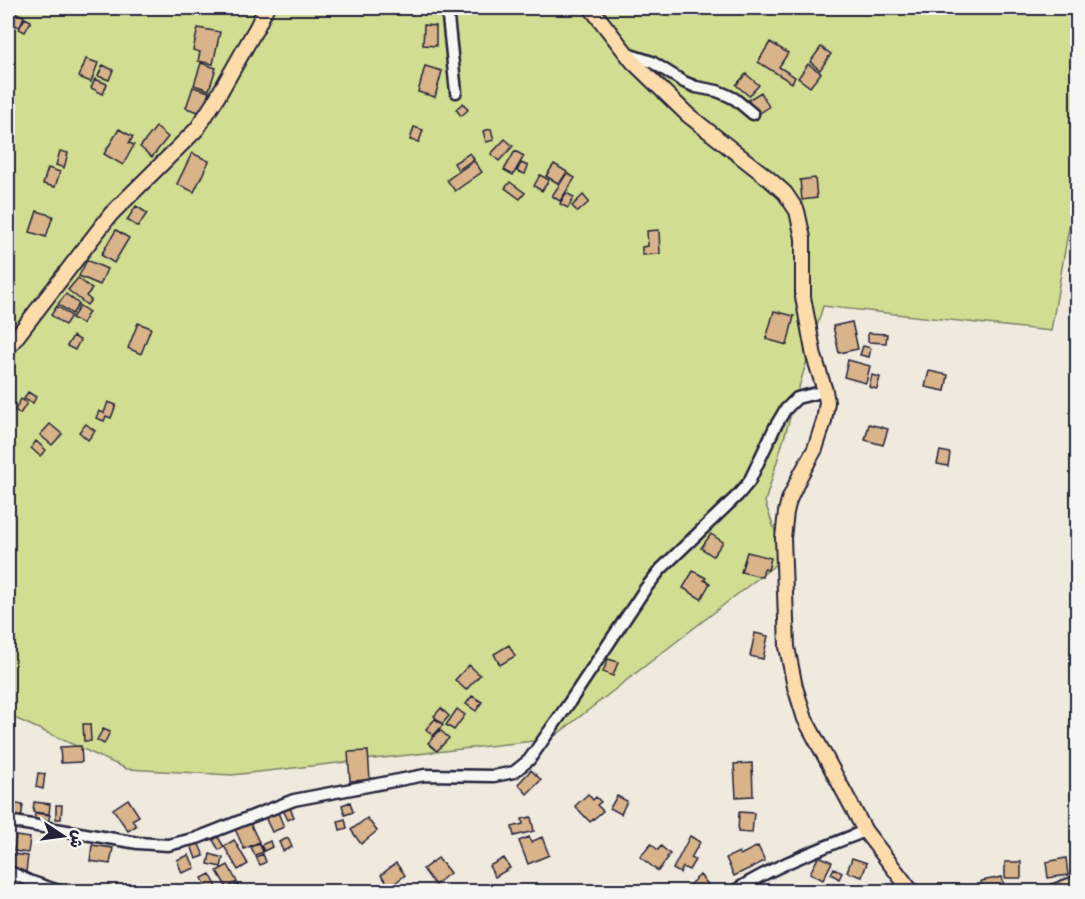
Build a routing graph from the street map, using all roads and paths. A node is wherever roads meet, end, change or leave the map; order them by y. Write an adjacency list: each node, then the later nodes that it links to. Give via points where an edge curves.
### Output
1 (266, 8): 7 (main road, via 197,129 111,214)
2 (447, 8): 5 (street)
3 (591, 8): 4 (main road)
4 (627, 54): 6 (street, via 652,62 690,84 727,95); 8 (main road, via 688,115 768,178 792,203 803,238 803,297)
5 (456, 92)
6 (753, 114)
7 (8, 348)
8 (825, 391): 9 (street, via 797,398 785,410 749,482 645,589 529,760 514,772 494,776 424,776 294,800 197,838 168,844 138,843); 11 (main road, via 826,412 819,437 786,512 783,538 787,647 804,719)
9 (12, 822): 10 (street)
10 (8, 831)
11 (865, 831): 15 (street); 16 (main road)
12 (8, 871): 14 (street)
13 (1077, 883): 17 (main road)
14 (62, 891)
15 (733, 891)
16 (912, 891)
17 (1053, 891)

